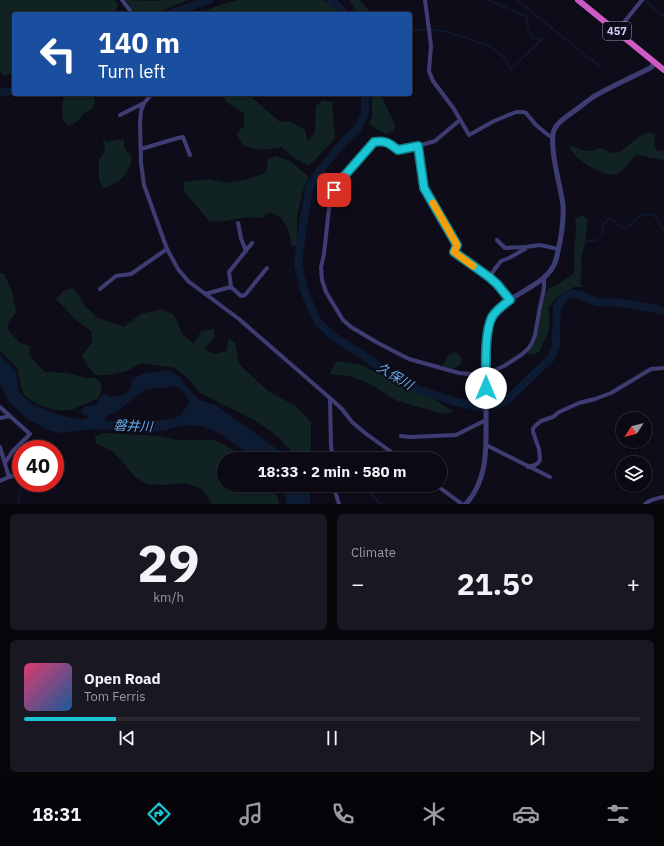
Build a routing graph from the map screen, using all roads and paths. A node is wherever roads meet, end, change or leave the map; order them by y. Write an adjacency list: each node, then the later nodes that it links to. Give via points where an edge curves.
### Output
1 (122, 0): 5 (street)
2 (426, 0): 12 (street, via 431,45 429,71)
3 (578, 0): 6 (highway, 457)
4 (642, 0): 6 (street)
5 (131, 12)
6 (617, 31): 7 (highway, 457)
7 (656, 63): 8 (highway, 457); 13 (street, via 587,102 556,126)
8 (664, 70)
9 (150, 96): 10 (street)
10 (144, 102): 11 (street); 15 (street, via 140,123)
11 (120, 115)
12 (460, 120): 13 (street, via 469,135 494,121 516,112 523,112); 14 (street, via 434,141)
13 (552, 137): 22 (street, via 563,206)
14 (418, 146): 24 (street, via 424,188 457,245); 27 (street, via 398,150 387,142 374,142 339,182 330,199 321,267 322,280 326,292 343,320 408,359 459,373 491,372 521,355 532,343)
15 (141, 149): 16 (street, via 183,137); 21 (street, via 144,185)
16 (190, 155)
17 (238, 223): 23 (street)
18 (497, 240): 20 (street, via 505,248)
19 (252, 243): 23 (street)
20 (526, 247): 22 (street, via 540,245); 26 (street, via 500,261)
21 (167, 249): 29 (street, via 131,274 116,276); 30 (street, via 188,281)
22 (558, 249): 27 (street, via 552,270)
23 (246, 251): 28 (street, via 229,272)
24 (454, 252): 26 (street)
25 (268, 268): 28 (street, via 245,295 241,296)
26 (489, 277): 31 (street)
27 (544, 278): 31 (street)
28 (231, 287): 30 (street)
29 (100, 289)
30 (205, 294): 33 (street, via 239,319)
31 (510, 300): 37 (street, bridge, via 496,311 489,324)
32 (664, 368): 44 (street, via 651,369 611,393 579,403 541,421 533,429 540,460)
33 (331, 399): 41 (street); 42 (street, via 352,422)
34 (0, 407): 35 (street)
35 (10, 416): 36 (street); 43 (street, via 30,434)
36 (0, 418)
37 (486, 420): 38 (street, via 456,435); 39 (street)
38 (401, 436)
39 (486, 445): 44 (street); 54 (street, via 486,460 481,478)
40 (0, 447): 43 (street)
41 (332, 452)
42 (391, 452)
43 (5, 463): 46 (street)
44 (528, 467): 47 (street)
45 (12, 476): 46 (street)
46 (9, 477): 48 (street)
47 (550, 477)
48 (0, 481)
49 (335, 492): 52 (street)
50 (446, 492): 53 (street)
51 (664, 497): 55 (street)
52 (339, 504)
53 (462, 504)
54 (466, 504)
55 (645, 504)

